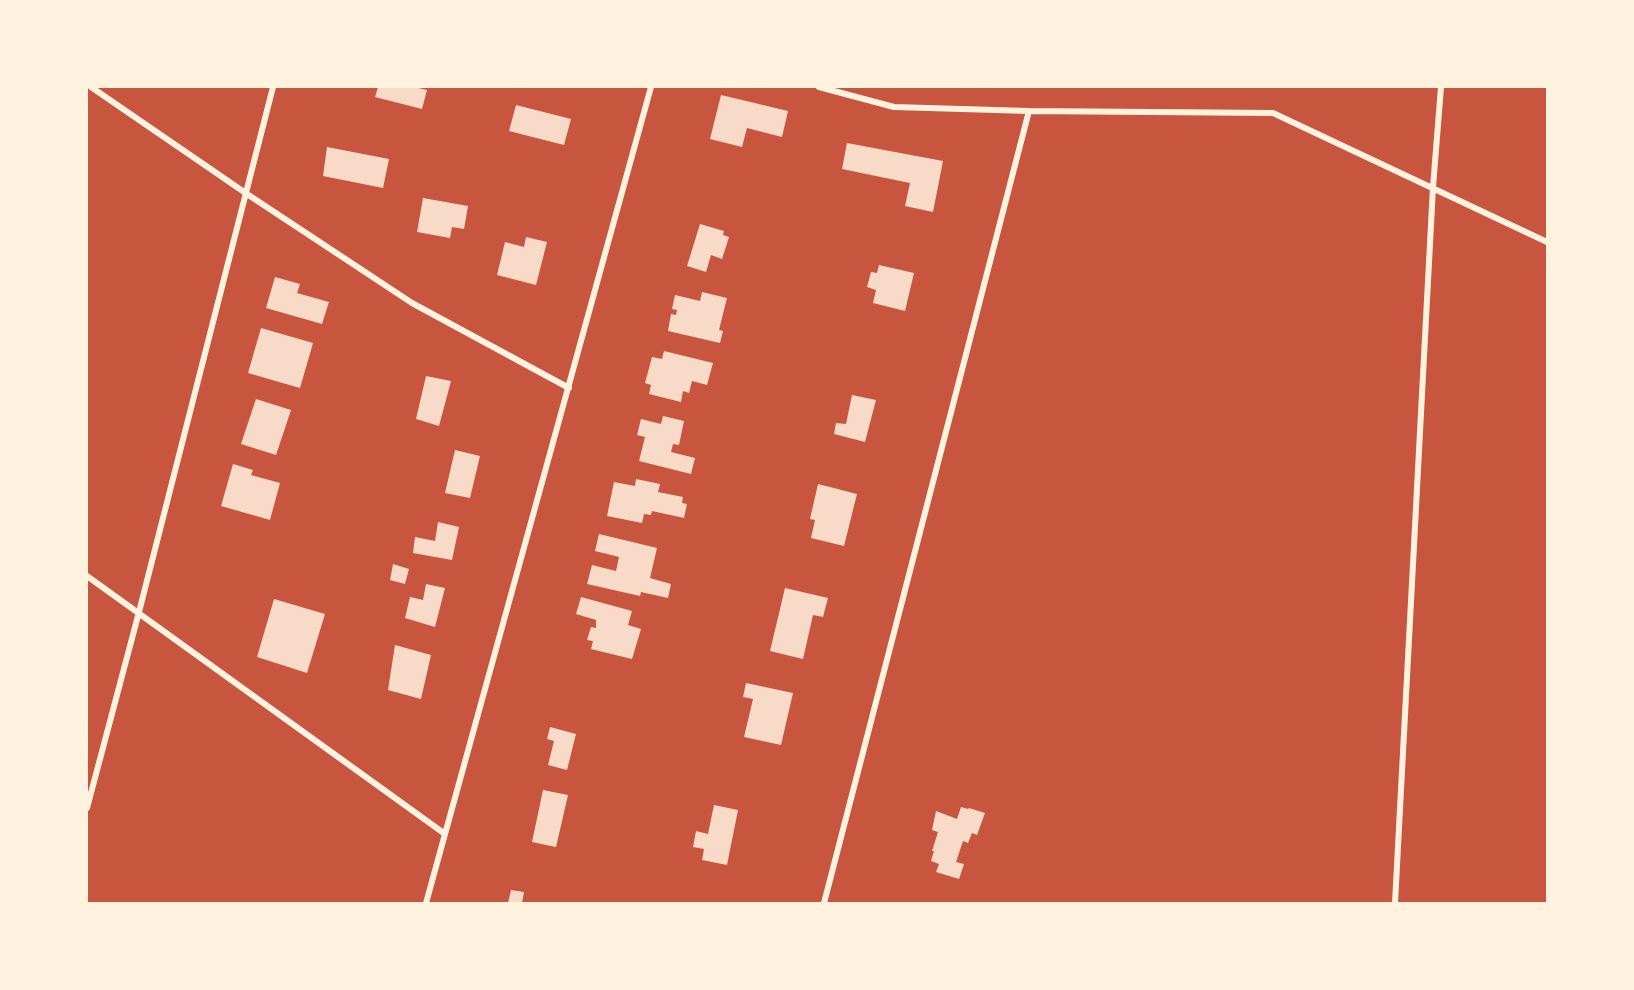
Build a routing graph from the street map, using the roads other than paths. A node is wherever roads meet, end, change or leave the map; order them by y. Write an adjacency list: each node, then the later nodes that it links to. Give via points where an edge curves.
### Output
1 (91, 87): 8 (street)
2 (273, 87): 8 (street)
3 (651, 87): 10 (street)
4 (819, 87): 6 (street, via 894,107)
5 (1441, 87): 7 (street)
6 (1029, 111): 7 (street, via 1273,113); 16 (street)
7 (1433, 187): 9 (street); 17 (street)
8 (247, 194): 10 (street, via 411,303); 12 (street)
9 (1547, 242)
10 (569, 387): 14 (street)
11 (87, 576): 12 (street)
12 (139, 612): 13 (street); 14 (street)
13 (87, 808)
14 (445, 834): 15 (street)
15 (426, 903)
16 (824, 903)
17 (1395, 903)

